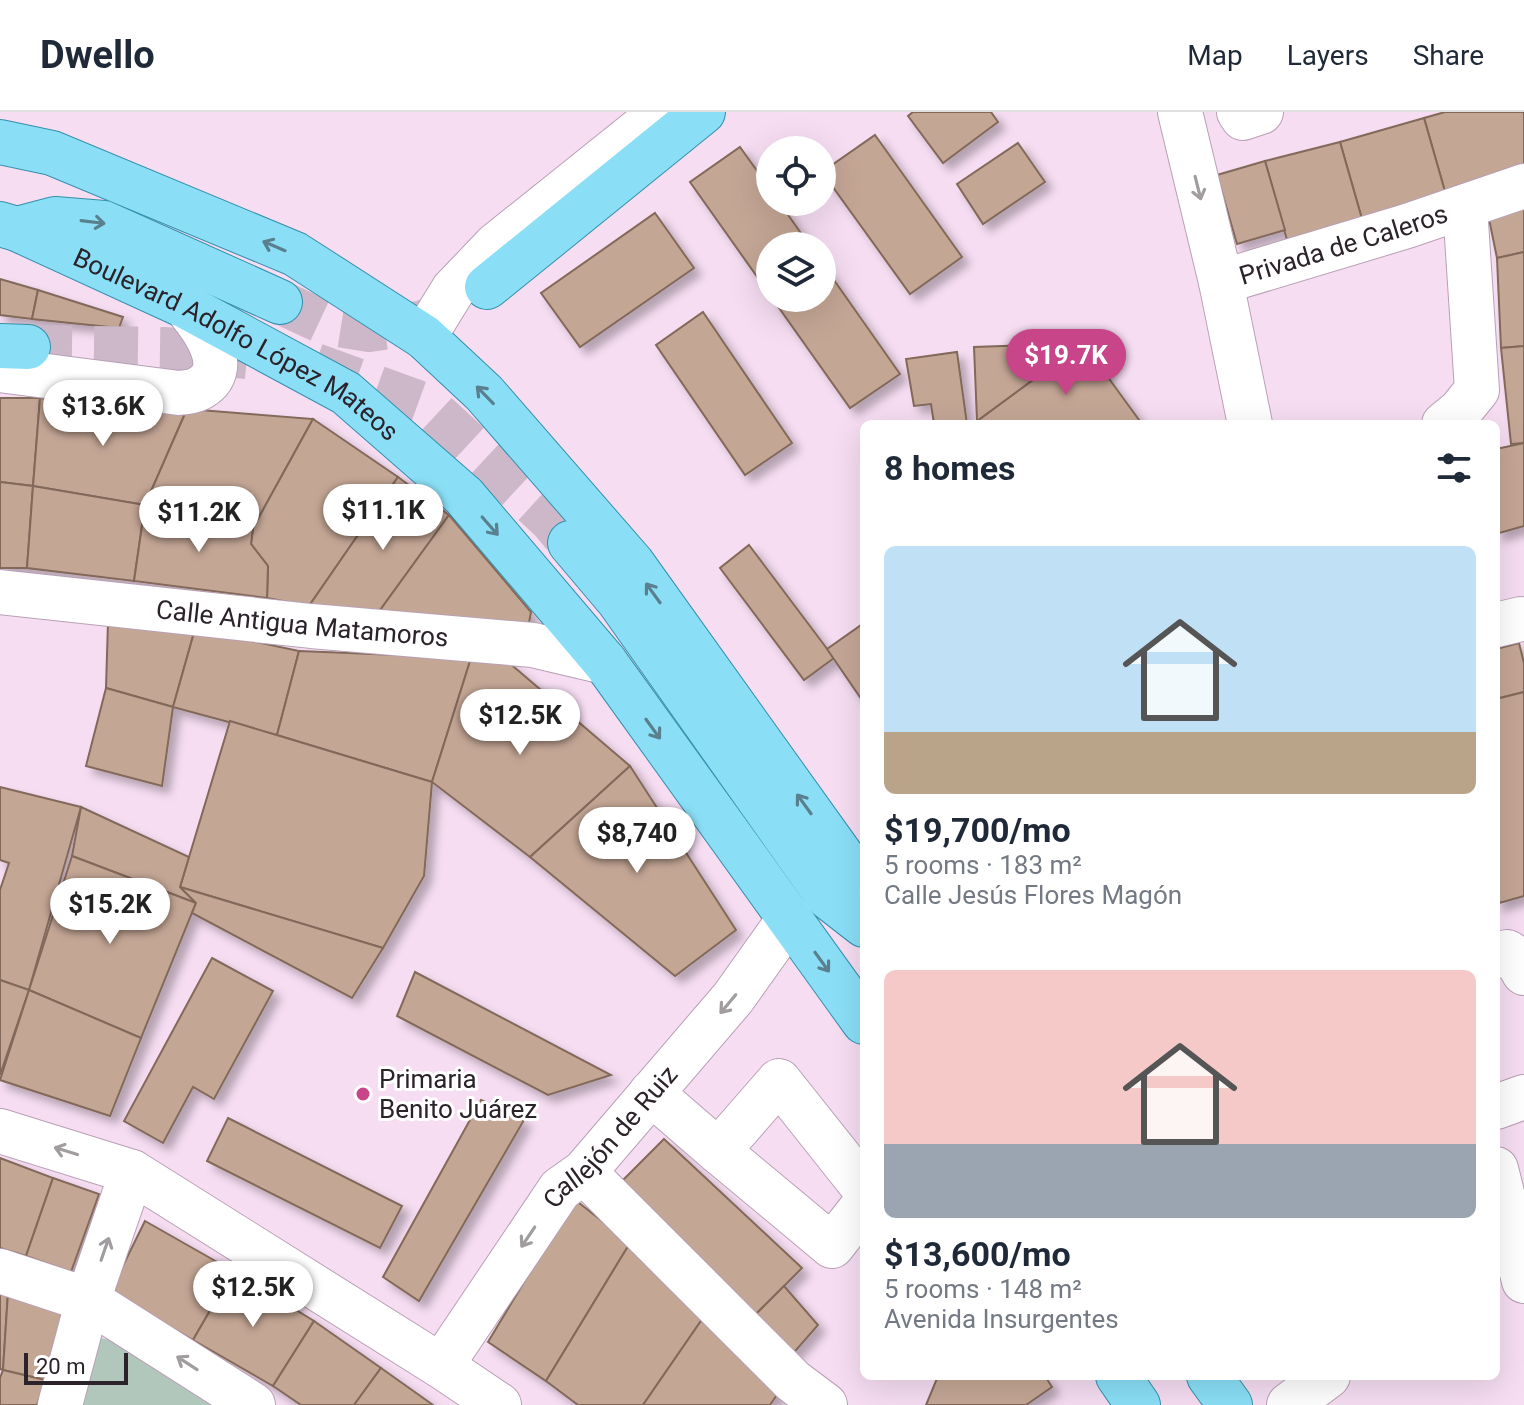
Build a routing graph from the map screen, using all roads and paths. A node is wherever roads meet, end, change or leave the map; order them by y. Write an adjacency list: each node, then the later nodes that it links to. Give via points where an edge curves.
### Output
1 (661, 112): 14 (street, via 496,245 453,290)
2 (703, 112): 11 (main road)
3 (1180, 112): 10 (street, one-way to 10)
4 (1239, 112): 5 (street, via 1243,118)
5 (1261, 112)
6 (0, 142): 14 (main road, one-way to 6, via 295,254 52,153)
7 (1524, 186): 8 (street, Privada de Caleros)
8 (1465, 207): 10 (street, Privada de Caleros); 17 (street, Privada de Caleros, via 1477,390)
9 (9, 227): 12 (main road, one-way to 12, via 55,219 104,223); 13 (main road, Boulevard Adolfo López Mateos)
10 (1221, 282): 16 (street)
11 (487, 287)
12 (280, 302)
13 (185, 306): 15 (street, via 213,346 215,367 198,389 179,393); 20 (main road, Boulevard Adolfo López Mateos, one-way to 20, via 346,393 464,496)
14 (424, 337): 21 (main road, one-way to 14, via 632,563 484,393)
15 (9, 355)
16 (1249, 420)
17 (1449, 420)
18 (570, 543): 23 (main road, via 619,601 828,897)
19 (0, 592): 20 (street, Calle Antigua Matamoros, via 533,645)
20 (605, 662): 22 (main road, Boulevard Adolfo López Mateos, one-way to 22)
21 (857, 865)
22 (790, 918): 26 (main road, Boulevard Adolfo López Mateos, one-way to 26); 27 (street, Callejón de Ruiz, one-way to 27, via 733,998)
23 (860, 922)
24 (1500, 955): 25 (street, via 1515,957)
25 (1524, 973)
26 (860, 1016)
27 (651, 1093): 31 (street); 33 (street, Callejón de Ruiz)
28 (1524, 1097): 29 (street)
29 (1500, 1106)
30 (0, 1131): 32 (street, one-way to 30)
31 (718, 1151): 34 (street, via 779,1081); 36 (street, via 832,1246)
32 (132, 1172): 39 (street, one-way to 32); 43 (street)
33 (584, 1172): 43 (street, Callejón de Ruiz, one-way to 43, via 560,1189); 46 (street, via 793,1381)
34 (860, 1183)
35 (1500, 1185): 38 (street)
36 (860, 1210)
37 (0, 1271): 39 (street)
38 (1524, 1281)
39 (88, 1300): 44 (street); 45 (street, one-way to 39)
40 (1121, 1380): 47 (main road)
41 (1212, 1380): 48 (main road)
42 (1323, 1380): 49 (street)
43 (465, 1390)
44 (60, 1405)
45 (253, 1405)
46 (825, 1405)
47 (1138, 1405)
48 (1230, 1405)
49 (1289, 1405)

